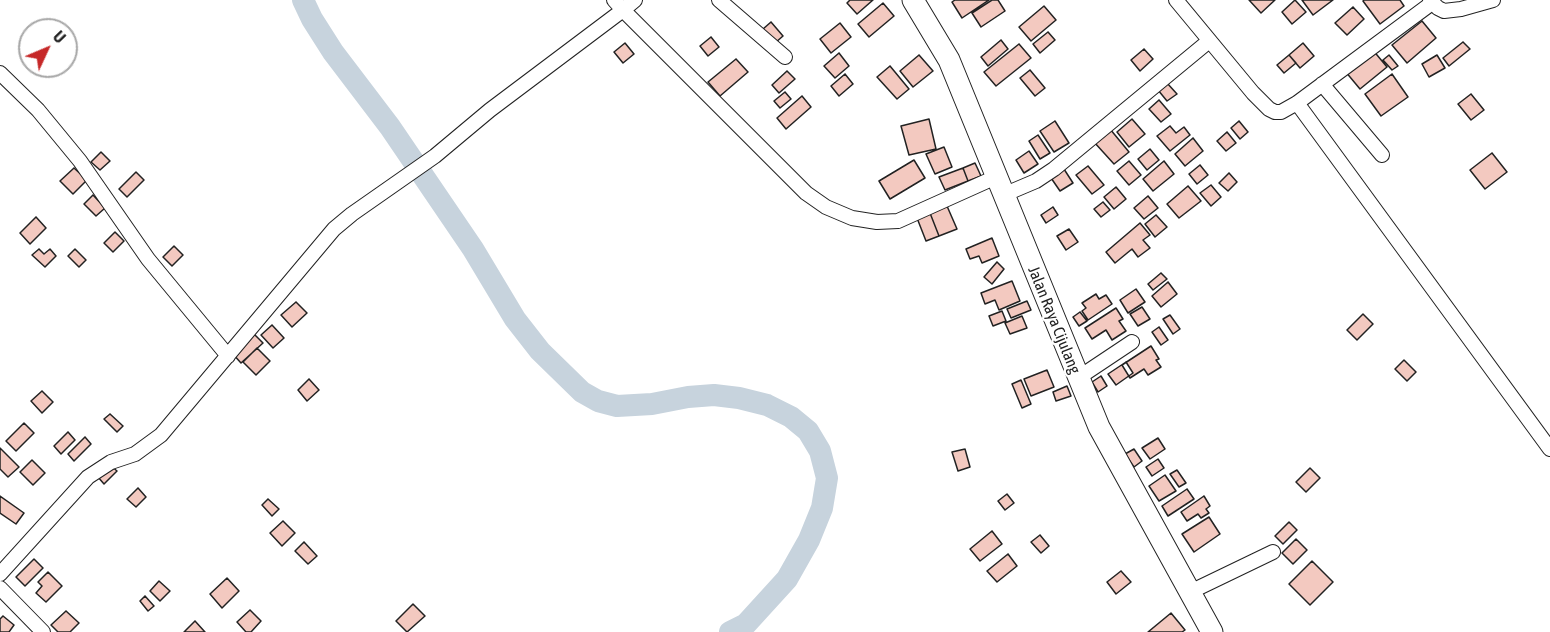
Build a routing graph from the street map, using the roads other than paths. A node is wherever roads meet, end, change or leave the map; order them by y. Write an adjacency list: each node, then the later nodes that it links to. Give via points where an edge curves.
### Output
1 (635, 0): 7 (street)
2 (719, 0): 9 (street)
3 (913, 0): 14 (highway, Jalan Raya Cijulang, via 949,60)
4 (1176, 0): 8 (street)
5 (1493, 0): 6 (street, via 1450,11)
6 (1431, 2): 11 (street)
7 (619, 5): 14 (street, via 806,193 826,207 852,218 898,221); 16 (street, via 435,156 334,229)
8 (1209, 41): 12 (street, via 1269,110 1281,112); 14 (street, via 1036,181)
9 (785, 57)
10 (0, 73): 16 (street, via 39,110 73,152 148,259)
11 (1322, 84): 12 (street); 13 (street)
12 (1297, 103): 18 (street)
13 (1382, 155)
14 (1000, 186): 17 (highway, Jalan Raya Cijulang)
15 (1132, 342): 17 (street)
16 (228, 356): 20 (street, via 161,435 135,454 111,462 88,477)
17 (1078, 378): 22 (highway, Jalan Raya Cijulang, via 1108,444)
18 (1550, 449)
19 (1274, 552): 22 (street)
20 (0, 574)
21 (0, 588): 23 (street)
22 (1190, 592): 24 (highway, Jalan Raya Cijulang)
23 (44, 632)
24 (1212, 632)

